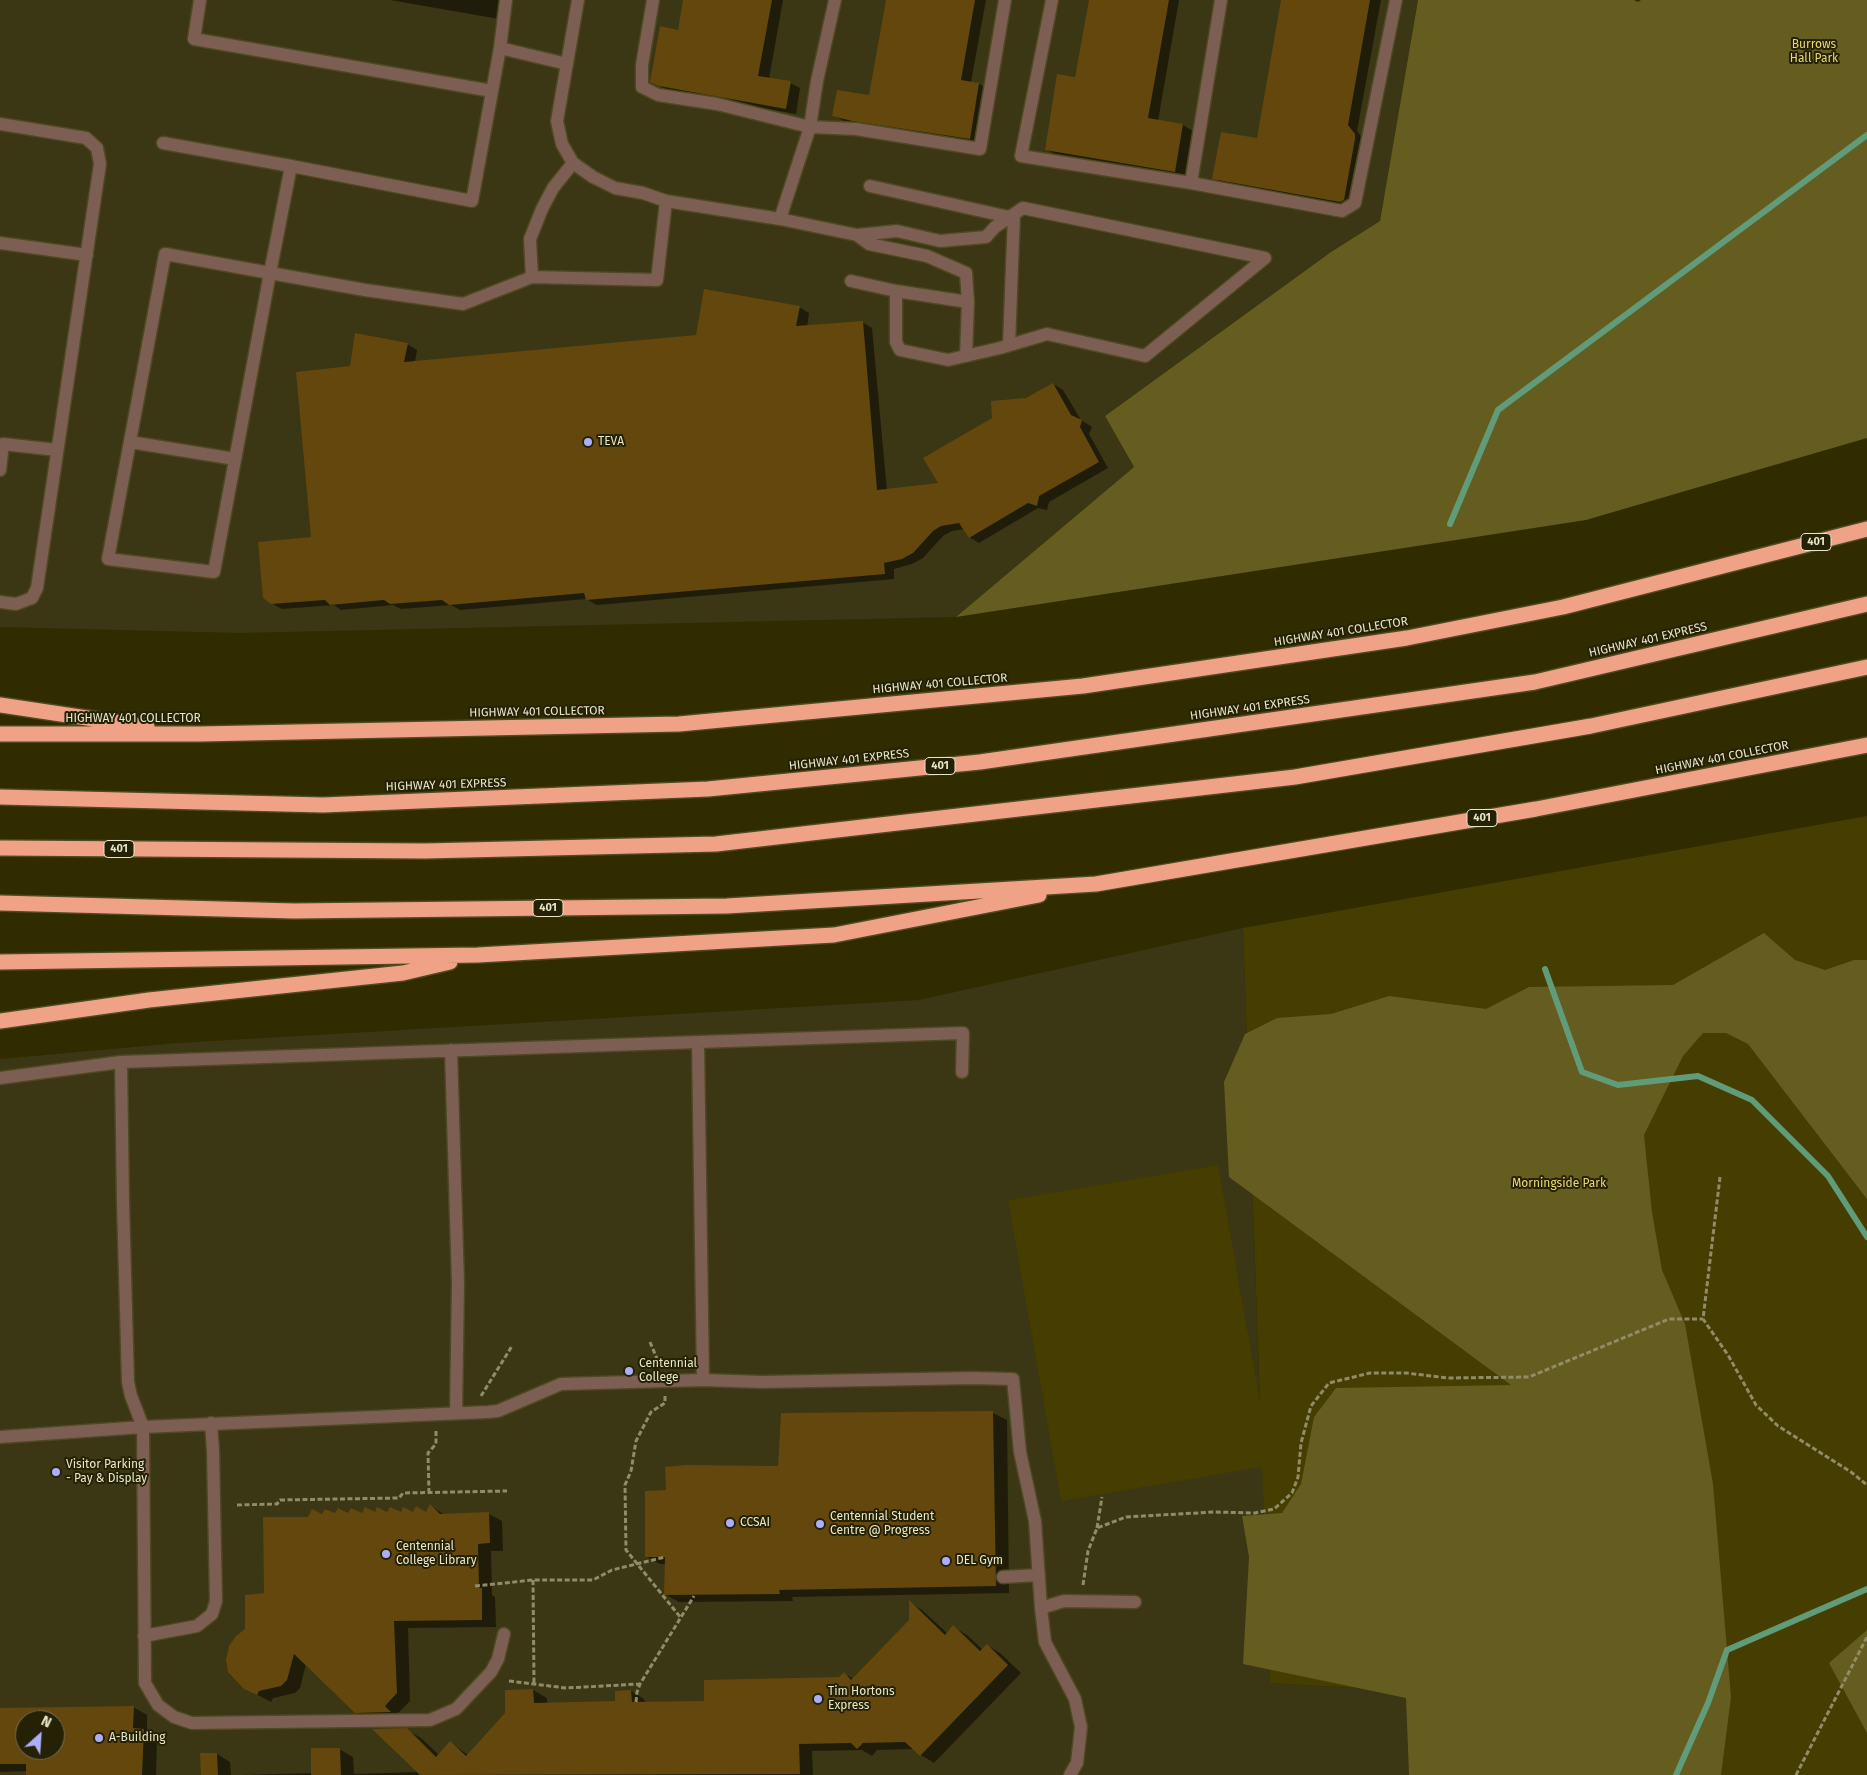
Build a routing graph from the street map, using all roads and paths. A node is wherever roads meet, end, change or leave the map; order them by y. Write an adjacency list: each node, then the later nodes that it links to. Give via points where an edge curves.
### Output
1 (200, 0): 12 (street, via 194,39)
2 (506, 0): 10 (street)
3 (578, 0): 11 (street)
4 (653, 0): 14 (street, via 642,65 642,87 658,95 717,104)
5 (835, 0): 14 (street)
6 (1006, 0): 14 (street, via 980,149 856,129)
7 (1052, 0): 18 (street, via 1021,156)
8 (1221, 0): 18 (street)
9 (1396, 0): 18 (street, via 1354,203 1342,212)
10 (500, 48): 11 (street); 12 (street)
11 (567, 64): 16 (street, via 557,121 562,144)
12 (492, 91): 17 (street, via 472,201)
13 (0, 124): 25 (street, via 86,138 97,148 100,164)
14 (810, 127): 22 (street)
15 (163, 143): 17 (street)
16 (573, 163): 20 (street, via 615,188 643,192); 27 (street, via 553,188 530,239)
17 (291, 166): 26 (street)
18 (1191, 183)
19 (870, 186): 21 (street)
20 (666, 201): 22 (street); 27 (street, via 657,280)
21 (1011, 216): 23 (street, via 986,237 940,241 897,231); 31 (street); 31 (street, via 1023,208 1265,258 1145,356 1047,334)
22 (780, 219): 23 (street)
23 (857, 235): 30 (street, via 869,244 927,256 966,274)
24 (0, 243): 25 (street)
25 (87, 255): 34 (street)
26 (270, 273): 27 (street, via 463,304); 33 (street, via 165,254); 35 (street)
27 (532, 277)
28 (851, 281): 29 (street)
29 (896, 292): 30 (street); 32 (street, via 896,342 900,350 948,360)
30 (968, 302): 32 (street)
31 (1009, 345): 32 (street)
32 (966, 356)
33 (130, 442): 35 (street); 35 (street, via 108,559 214,572)
34 (57, 450): 36 (street, via 3,444); 38 (street, via 37,588 32,598 16,604)
35 (235, 459)
36 (0, 470)
37 (1867, 529): 43 (highway, HIGHWAY 401 COLLECTOR / 401, via 1553,609 1408,638 1083,686 679,724)
38 (0, 602)
39 (1867, 604): 45 (highway, HIGHWAY 401 EXPRESS / 401, via 1535,682 971,763 708,789 323,805)
40 (1867, 667): 46 (highway, 401, via 1591,726 1295,777 716,844 425,851)
41 (0, 705): 43 (highway)
42 (0, 734): 43 (highway, HIGHWAY 401 COLLECTOR / 401)
43 (200, 734)
44 (1867, 745): 47 (highway, HIGHWAY 401 COLLECTOR / 401, via 1536,809)
45 (0, 797)
46 (0, 848)
47 (1096, 884): 48 (highway, HIGHWAY 401 COLLECTOR / 401, via 727,906 294,911); 49 (highway, via 834,935)
48 (0, 903)
49 (478, 955): 50 (highway); 51 (highway, via 403,973 149,1000)
50 (0, 962)
51 (0, 1021)
52 (698, 1042): 53 (street); 55 (street, via 963,1033); 61 (street)
53 (451, 1050): 54 (street); 64 (street, via 458,1284)
54 (121, 1062): 56 (street); 66 (street, via 128,1382 130,1396)
55 (962, 1072)
56 (0, 1078)
57 (1720, 1177): 58 (path)
58 (1703, 1318): 69 (path, via 1756,1405 1778,1426); 74 (path, via 1669,1319 1529,1377 1448,1378 1370,1373 1329,1383 1311,1406 1292,1493 1274,1509 1255,1513 1126,1517)
59 (650, 1342): 62 (path)
60 (512, 1346): 63 (path)
61 (703, 1380): 62 (street); 77 (street, via 1012,1380 1020,1452 1035,1521)
62 (665, 1381): 64 (street, via 561,1384 498,1411); 76 (path, via 665,1403 651,1412 636,1441 625,1485 626,1550)
63 (478, 1401)
64 (456, 1412): 65 (street)
65 (211, 1424): 66 (street); 87 (street, via 216,1601 212,1614 197,1626)
66 (144, 1427): 68 (street); 87 (street)
67 (436, 1431): 71 (path, via 436,1444 428,1453)
68 (0, 1437)
69 (1867, 1485)
70 (507, 1491): 71 (path)
71 (429, 1493): 73 (path, via 403,1493 399,1498 280,1500 276,1504)
72 (1102, 1497): 74 (path)
73 (237, 1505)
74 (1097, 1528): 82 (path, via 1088,1551)
75 (665, 1557): 76 (path)
76 (636, 1564): 79 (path, via 612,1570 593,1580); 85 (path)
77 (1039, 1575): 78 (street); 84 (street)
78 (1002, 1577)
79 (533, 1580): 80 (path); 90 (path)
80 (475, 1586)
81 (694, 1596): 85 (path)
82 (1082, 1601): 83 (street); 84 (street, via 1064,1600)
83 (1135, 1602)
84 (1041, 1608): 93 (street, via 1045,1642 1075,1699 1081,1727 1077,1763)
85 (681, 1618): 91 (path)
86 (504, 1634): 87 (street, via 498,1658 480,1685 456,1709 430,1720 201,1723 174,1718 158,1705 145,1683)
87 (144, 1636)
88 (1867, 1637): 94 (path)
89 (509, 1681): 90 (path)
90 (534, 1684): 91 (path, via 566,1688)
91 (640, 1684): 92 (path)
92 (636, 1702)
93 (1070, 1775)
94 (1796, 1775)

